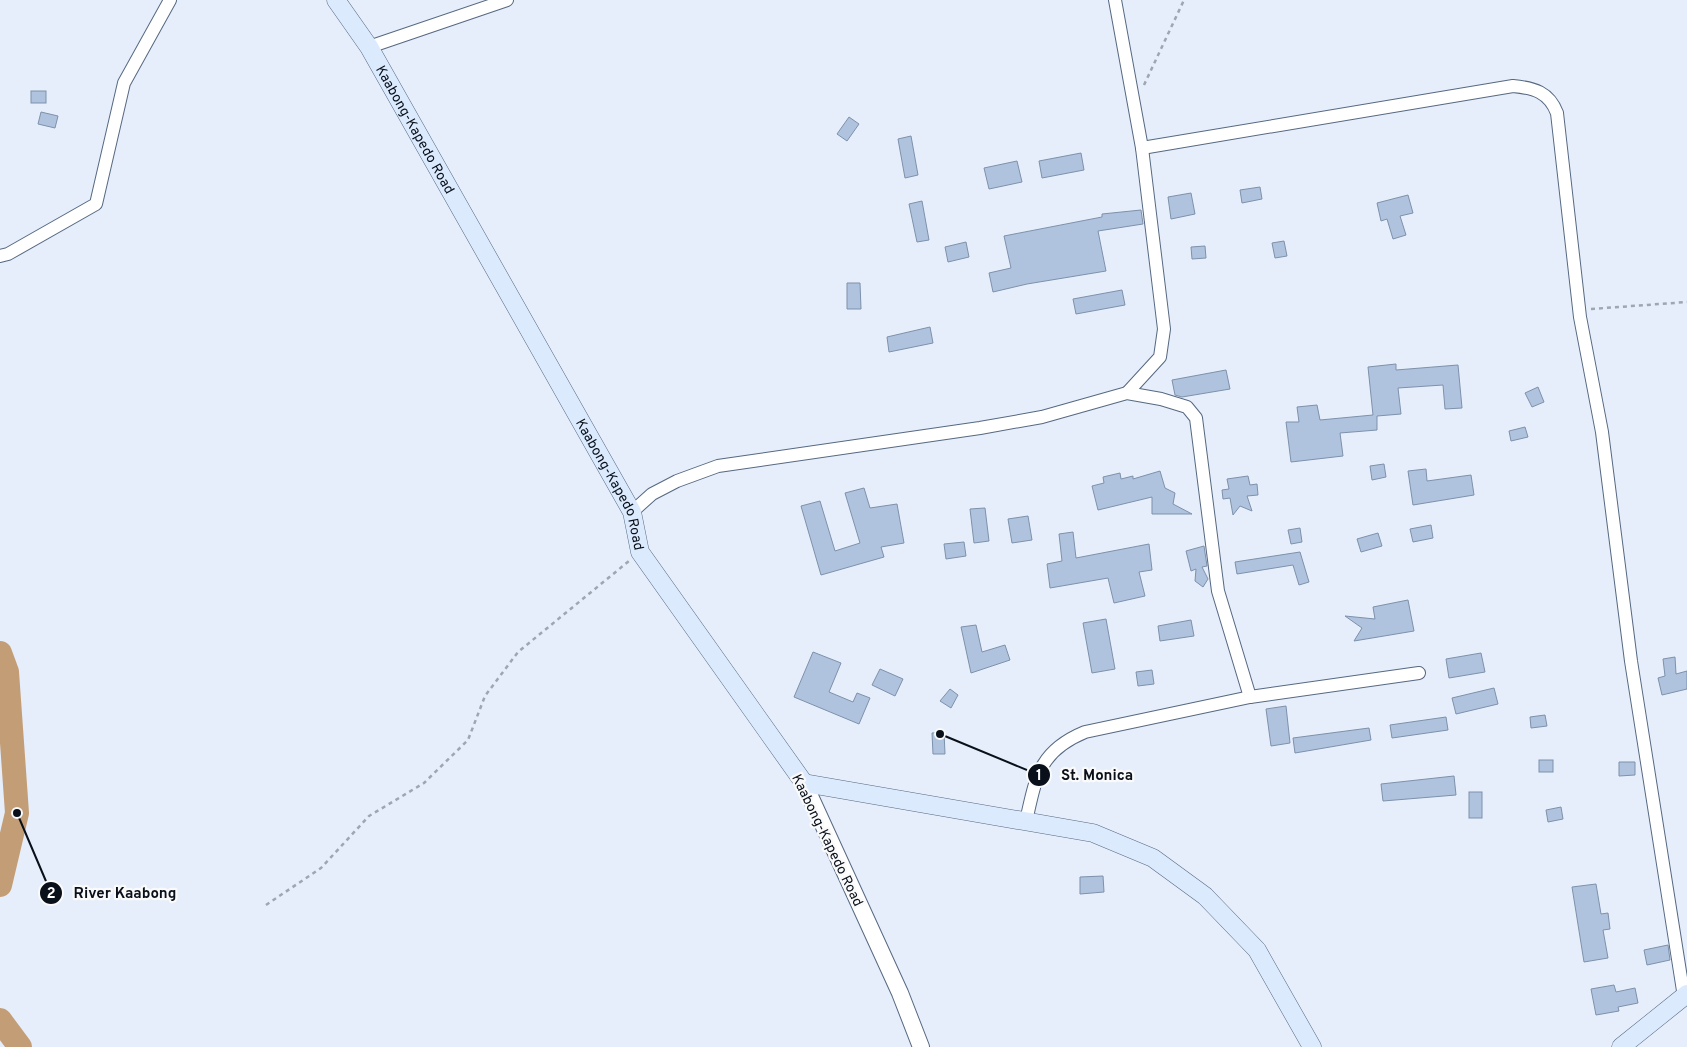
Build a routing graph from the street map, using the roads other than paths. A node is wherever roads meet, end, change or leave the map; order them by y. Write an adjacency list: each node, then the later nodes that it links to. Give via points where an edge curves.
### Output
1 (170, 0): 7 (street, via 124,83 96,204)
2 (336, 0): 5 (main road, Kaabong-Kapedo Road)
3 (506, 0): 5 (street)
4 (1115, 0): 6 (street)
5 (369, 47): 9 (main road, Kaabong-Kapedo Road)
6 (1142, 148): 8 (street, via 1164,329 1160,357); 14 (street, via 1513,86 1533,88 1549,99 1557,112 1579,310 1602,432 1631,661)
7 (0, 256)
8 (1127, 393): 9 (street, via 1042,416 980,428 718,466 652,494); 11 (street, via 1187,407 1196,418 1218,591)
9 (632, 512): 12 (main road, Kaabong-Kapedo Road, via 640,552)
10 (1419, 673): 11 (street)
11 (1250, 698): 13 (street, via 1072,737 1045,759 1036,775)
12 (804, 783): 13 (main road); 15 (street, Kaabong-Kapedo Road, via 900,993)
13 (1026, 821): 16 (main road, via 1094,833 1153,858 1205,896 1257,950)
14 (1685, 996): 17 (main road)
15 (921, 1047)
16 (1312, 1047)
17 (1621, 1047)

